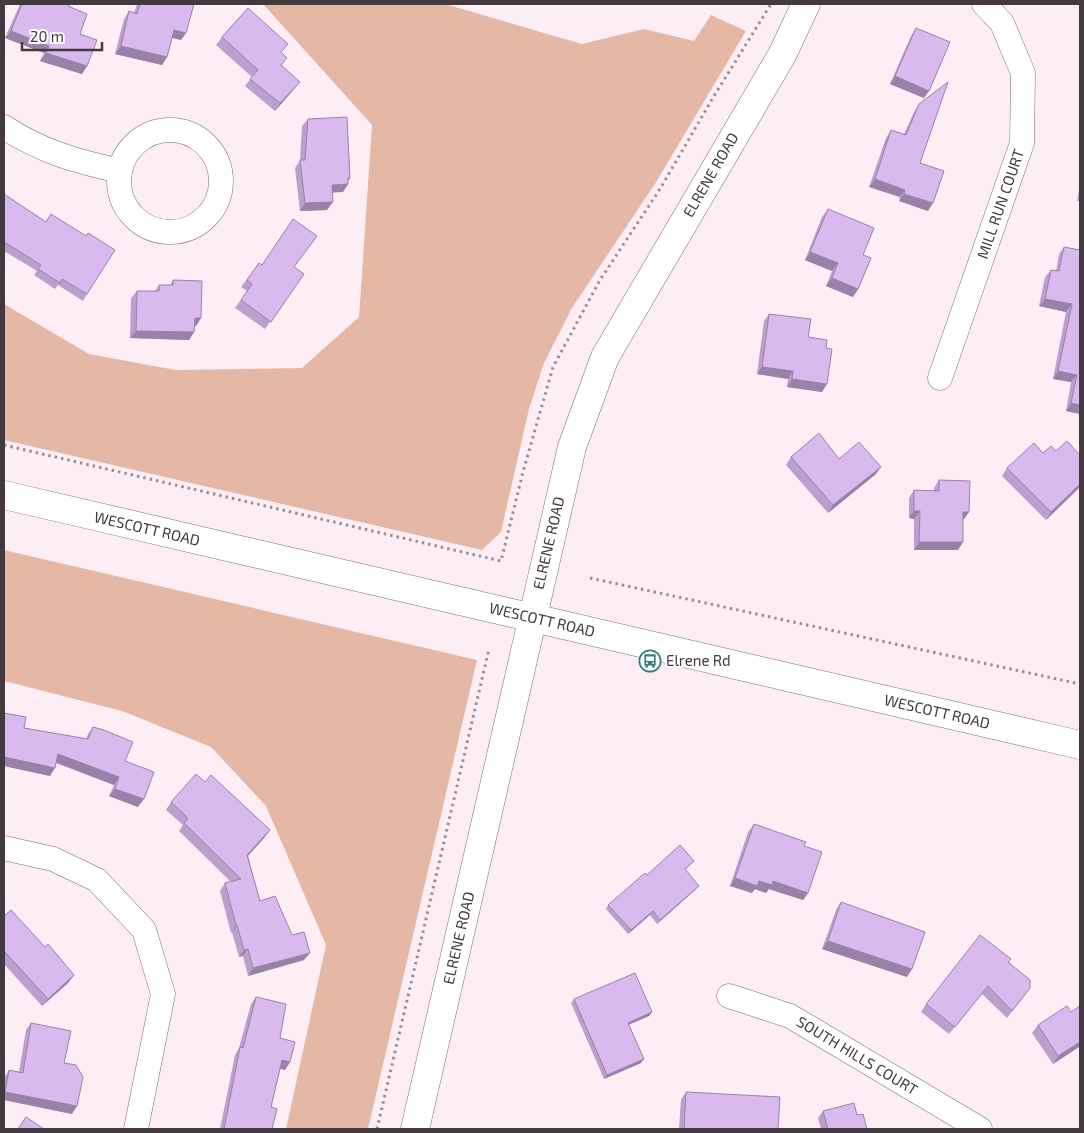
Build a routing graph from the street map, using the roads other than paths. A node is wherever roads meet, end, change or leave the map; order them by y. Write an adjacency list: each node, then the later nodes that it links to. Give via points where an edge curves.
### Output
1 (806, 4): 7 (street, ELRENE ROAD, via 782,55 605,358 572,447)
2 (984, 4): 5 (street, MILL RUN COURT, via 1002,23 1023,73 1022,143)
3 (4, 126): 4 (street, via 22,139 68,159)
4 (120, 171): 4 (street, via 123,202 145,226 160,232 192,228 216,206 221,189 221,172 215,155 188,133 154,132 138,141 126,154)
5 (940, 378)
6 (4, 495): 7 (street, WESCOTT ROAD)
7 (531, 618): 8 (street, WESCOTT ROAD); 12 (street, ELRENE ROAD)
8 (1080, 745)
9 (4, 848): 11 (street, via 53,859 97,880 144,930 163,994)
10 (729, 996): 13 (street, SOUTH HILLS COURT, via 790,1016)
11 (136, 1129)
12 (415, 1129)
13 (980, 1129)

